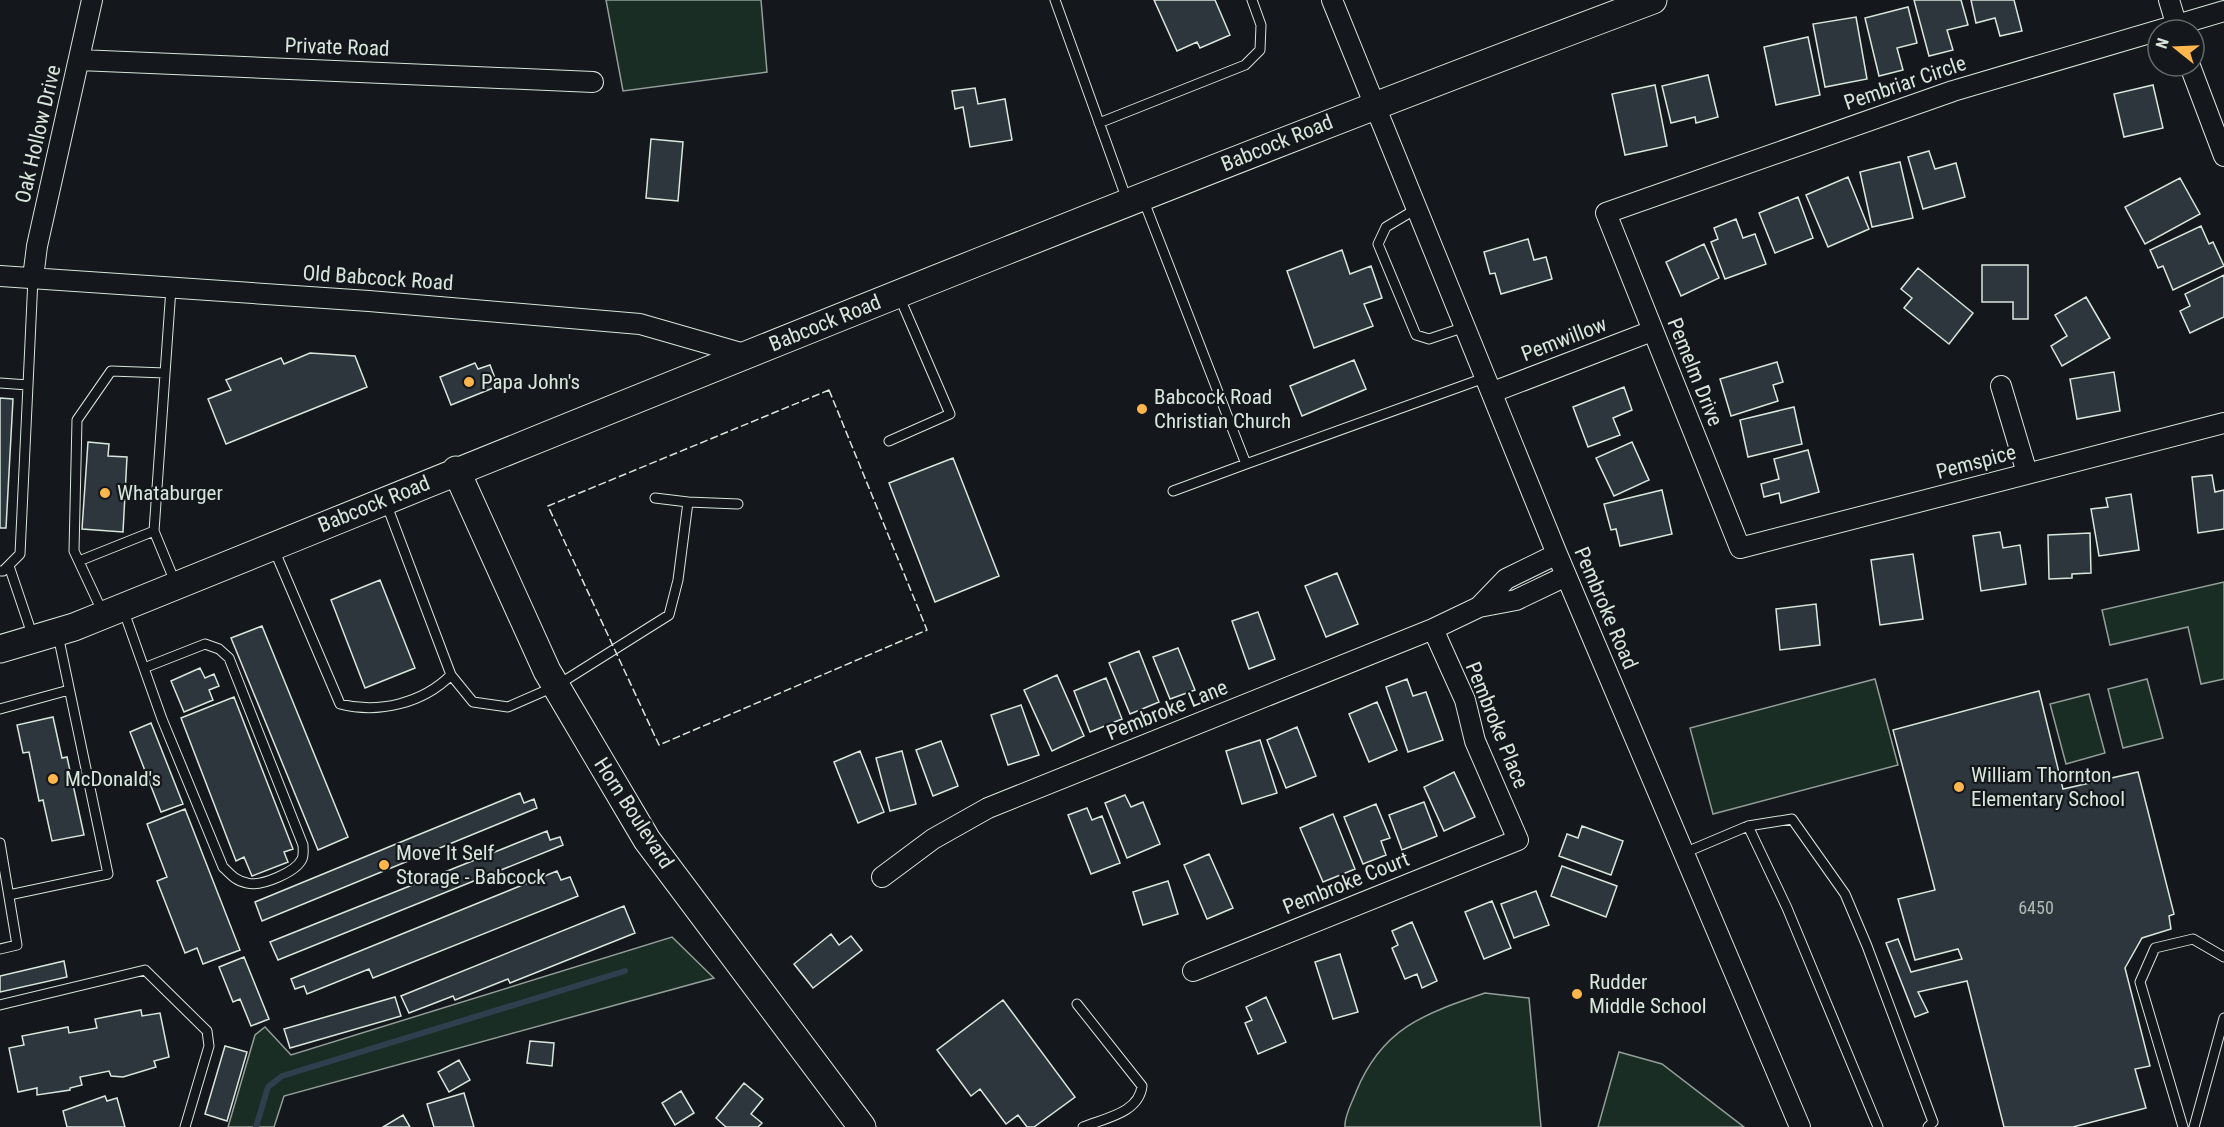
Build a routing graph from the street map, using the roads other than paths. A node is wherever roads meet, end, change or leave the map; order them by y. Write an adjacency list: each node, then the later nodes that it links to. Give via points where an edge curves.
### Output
1 (92, 0): 11 (street, Oak Hollow Drive)
2 (1055, 0): 15 (lane)
3 (1252, 0): 15 (lane, via 1261,25 1260,50 1245,65)
4 (1332, 0): 14 (street, Pembroke Road)
5 (1653, 0): 14 (main road, Babcock Road)
6 (2169, 0): 8 (street)
7 (2224, 11): 9 (street, Pembriar Circle)
8 (2174, 18)
9 (2203, 18)
10 (2146, 36): 19 (street, Pembriar Circle, via 1953,91)
11 (79, 60): 13 (street, Private Road); 21 (street, Oak Hollow Drive)
12 (2195, 78): 16 (street)
13 (593, 82)
14 (1376, 104): 17 (main road, Babcock Road); 18 (street, Pembroke Road)
15 (1099, 123): 17 (lane)
16 (2224, 156)
17 (1135, 200): 23 (main road, Babcock Road); 34 (lane)
18 (1416, 209): 24 (street, Pembroke Road); 24 (lane, via 1386,227 1378,243 1386,264 1416,335 1429,339)
19 (1606, 213): 25 (street, Pemelm Drive)
20 (0, 276): 21 (street, Old Babcock Road)
21 (33, 279): 22 (street, Old Babcock Road); 29 (lane)
22 (171, 288): 26 (street, Old Babcock Road, via 640,324); 27 (lane)
23 (898, 293): 26 (main road, Babcock Road); 33 (lane, via 950,414)
24 (1465, 327): 30 (street, Pembroke Road)
25 (1653, 330): 30 (street, Pemwillow); 44 (street, Pemelm Drive)
26 (747, 355): 35 (main road, Babcock Road)
27 (165, 373): 42 (lane); 46 (lane, via 111,371 77,420 74,551)
28 (0, 383): 29 (lane)
29 (28, 385): 47 (lane, via 20,554)
30 (1490, 385): 34 (lane); 45 (street, Pembroke Road)
31 (2001, 386): 36 (street)
32 (2224, 423): 36 (street, Pemspice)
33 (889, 441)
34 (1246, 464): 37 (lane)
35 (456, 470): 39 (main road, Babcock Road); 58 (main road, Horn Boulevard)
36 (2027, 473): 44 (street, Pemspice)
37 (1173, 491)
38 (655, 498): 40 (lane)
39 (385, 499): 43 (main road, Babcock Road); 57 (lane)
40 (688, 502): 41 (lane); 58 (lane, via 678,580 669,615)
41 (738, 504)
42 (154, 531): 46 (lane); 50 (lane)
43 (272, 545): 50 (main road, Babcock Road); 57 (lane, via 340,705 396,707 442,684)
44 (1740, 548)
45 (1557, 554): 49 (street, Pembroke Road); 51 (street, Pembroke Lane, via 1506,579)
46 (80, 561): 52 (lane)
47 (9, 566): 48 (lane); 54 (lane)
48 (0, 571)
49 (1566, 576): 51 (street, Pembroke Lane, via 1515,600); 64 (street, Pembroke Road)
50 (176, 585): 52 (main road, Babcock Road)
51 (1479, 607): 53 (street, Pembroke Lane)
52 (113, 610): 54 (main road, Babcock Road); 56 (lane)
53 (1433, 629): 62 (street, Pembroke Place, via 1465,700 1475,741); 65 (street, Pembroke Lane, via 988,808 933,839)
54 (45, 635): 55 (main road, Babcock Road); 59 (lane)
55 (0, 650)
56 (144, 668): 56 (lane, via 224,867 234,879 249,885 297,867 304,857 303,845 229,658 219,649 205,645)
57 (451, 675): 58 (lane, via 473,702 490,706 508,707)
58 (556, 686): 74 (main road, Horn Boulevard, via 647,840)
59 (69, 690): 60 (lane); 66 (lane, via 108,874)
60 (0, 709)
61 (1748, 826): 64 (lane); 77 (lane, via 1787,908); 78 (lane, via 1792,819 1845,894 1933,1122)
62 (1518, 840): 69 (street, Pembroke Court)
63 (0, 843): 66 (lane)
64 (1684, 854): 76 (street, Pembroke Road)
65 (882, 877)
66 (9, 895): 67 (lane, via 17,945)
67 (0, 949)
68 (2224, 957): 79 (lane, via 2193,939 2155,948 2140,982)
69 (1192, 971)
70 (1077, 1004): 75 (lane, via 1142,1086 1134,1106)
71 (0, 1005): 73 (lane, via 145,970 207,1031 208,1046)
72 (2224, 1018): 80 (lane)
73 (185, 1127)
74 (862, 1127)
75 (1083, 1127)
76 (1800, 1127)
77 (1878, 1127)
78 (1928, 1127)
79 (2183, 1127)
80 (2194, 1127)

